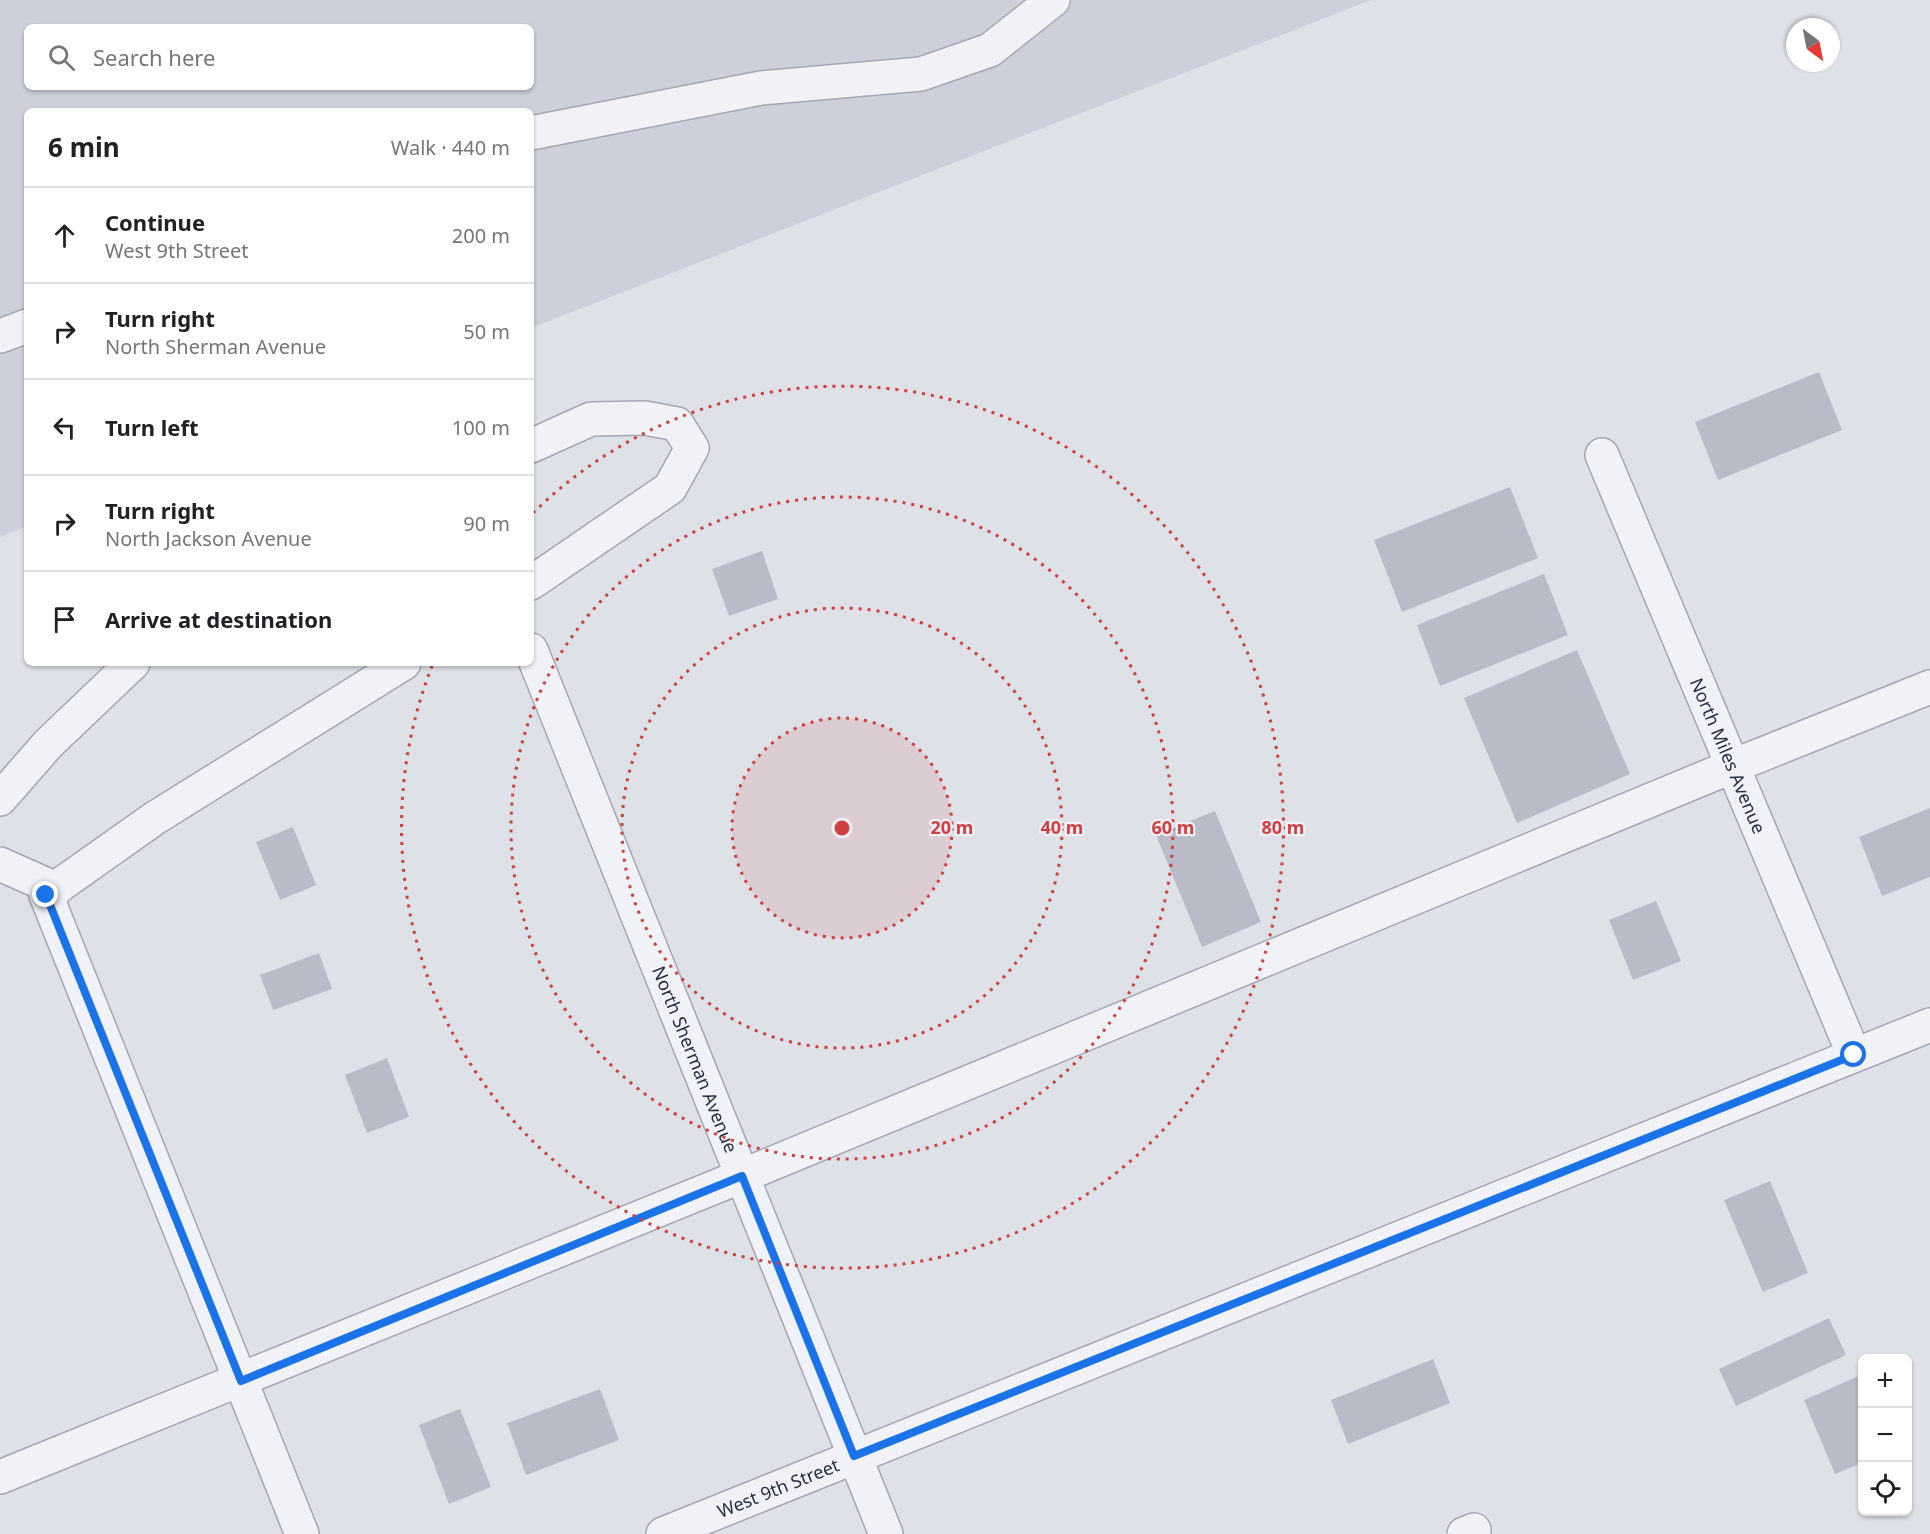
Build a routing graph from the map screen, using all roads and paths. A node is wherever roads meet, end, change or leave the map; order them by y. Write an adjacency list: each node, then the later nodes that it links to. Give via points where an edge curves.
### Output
1 (1053, 0): 2 (street, via 990,50 921,74 761,88)
2 (534, 132)
3 (24, 327): 4 (street)
4 (0, 336)
5 (534, 445): 7 (street, via 591,419 645,418 677,424 692,448 670,488)
6 (1602, 455): 12 (street, North Miles Avenue)
7 (534, 581)
8 (534, 657): 18 (street, North Sherman Avenue)
9 (130, 666): 13 (street, via 48,744)
10 (399, 666): 15 (street, via 155,818)
11 (1930, 687): 12 (street)
12 (1732, 766): 17 (street, North Miles Avenue); 18 (street)
13 (0, 799)
14 (0, 864): 15 (street)
15 (56, 889): 19 (street, via 46,895)
16 (1930, 1025): 17 (street, West 9th Street)
17 (1854, 1055): 20 (street, West 9th Street)
18 (742, 1176): 19 (street); 20 (street, North Sherman Avenue)
19 (241, 1381): 21 (street); 22 (street)
20 (854, 1456): 23 (street, West 9th Street); 24 (street, North Sherman Avenue)
21 (0, 1477)
22 (302, 1534)
23 (663, 1534)
24 (886, 1534)

